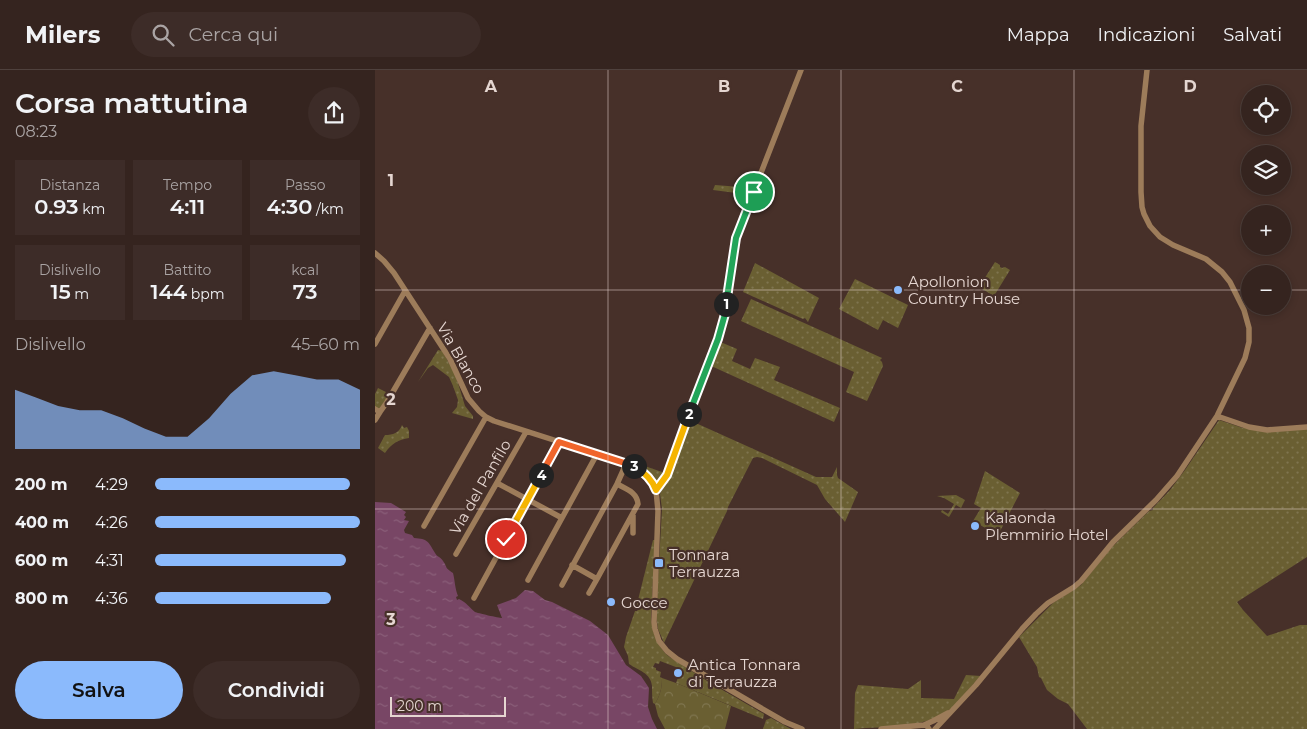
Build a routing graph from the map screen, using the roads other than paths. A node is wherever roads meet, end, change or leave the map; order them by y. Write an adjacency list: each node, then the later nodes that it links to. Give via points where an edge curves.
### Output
1 (801, 70): 20 (street, via 736,238 725,314 718,339 667,475)
2 (1147, 70): 7 (street, via 1141,126 1142,207 1150,226 1160,237 1215,265 1240,300 1249,328 1249,342)
3 (375, 253): 4 (street, Via Blanco)
4 (405, 291): 5 (street, Via Blanco); 6 (street)
5 (429, 328): 8 (street, via 387,402); 10 (street, Via Blanco, via 455,368 468,398)
6 (375, 344)
7 (1230, 389): 9 (street); 11 (street)
8 (377, 410): 12 (street)
9 (1217, 416): 11 (street); 33 (street, via 1165,490 1109,546 1081,580 1036,614)
10 (486, 417): 14 (street, Via Blanco); 24 (street)
11 (1223, 418): 13 (street, via 1267,430)
12 (375, 420)
13 (1307, 428)
14 (526, 432): 15 (street, Via Blanco); 18 (street, Via del Panfilo)
15 (559, 442): 16 (street, Via Blanco); 21 (street)
16 (597, 454): 17 (street, Via Blanco); 23 (street)
17 (626, 464): 19 (street); 20 (street, Via Blanco, via 642,471)
18 (497, 483): 21 (street); 26 (street, Via del Panfilo)
19 (617, 484): 22 (street, via 637,497 638,504); 27 (street)
20 (656, 490): 36 (street, via 659,510 654,622 659,641 677,659)
21 (527, 500): 23 (street); 32 (street)
22 (633, 513): 25 (street); 28 (street)
23 (562, 518): 29 (street)
24 (424, 526)
25 (633, 533)
26 (456, 554)
27 (572, 565): 28 (street); 30 (street)
28 (597, 579): 31 (street)
29 (528, 580)
30 (562, 585)
31 (589, 593)
32 (473, 598)
33 (954, 708): 34 (street); 39 (street)
34 (924, 727): 35 (street)
35 (894, 728): 37 (street); 38 (street)
36 (802, 729)
37 (881, 729)
38 (904, 729)
39 (935, 729)

